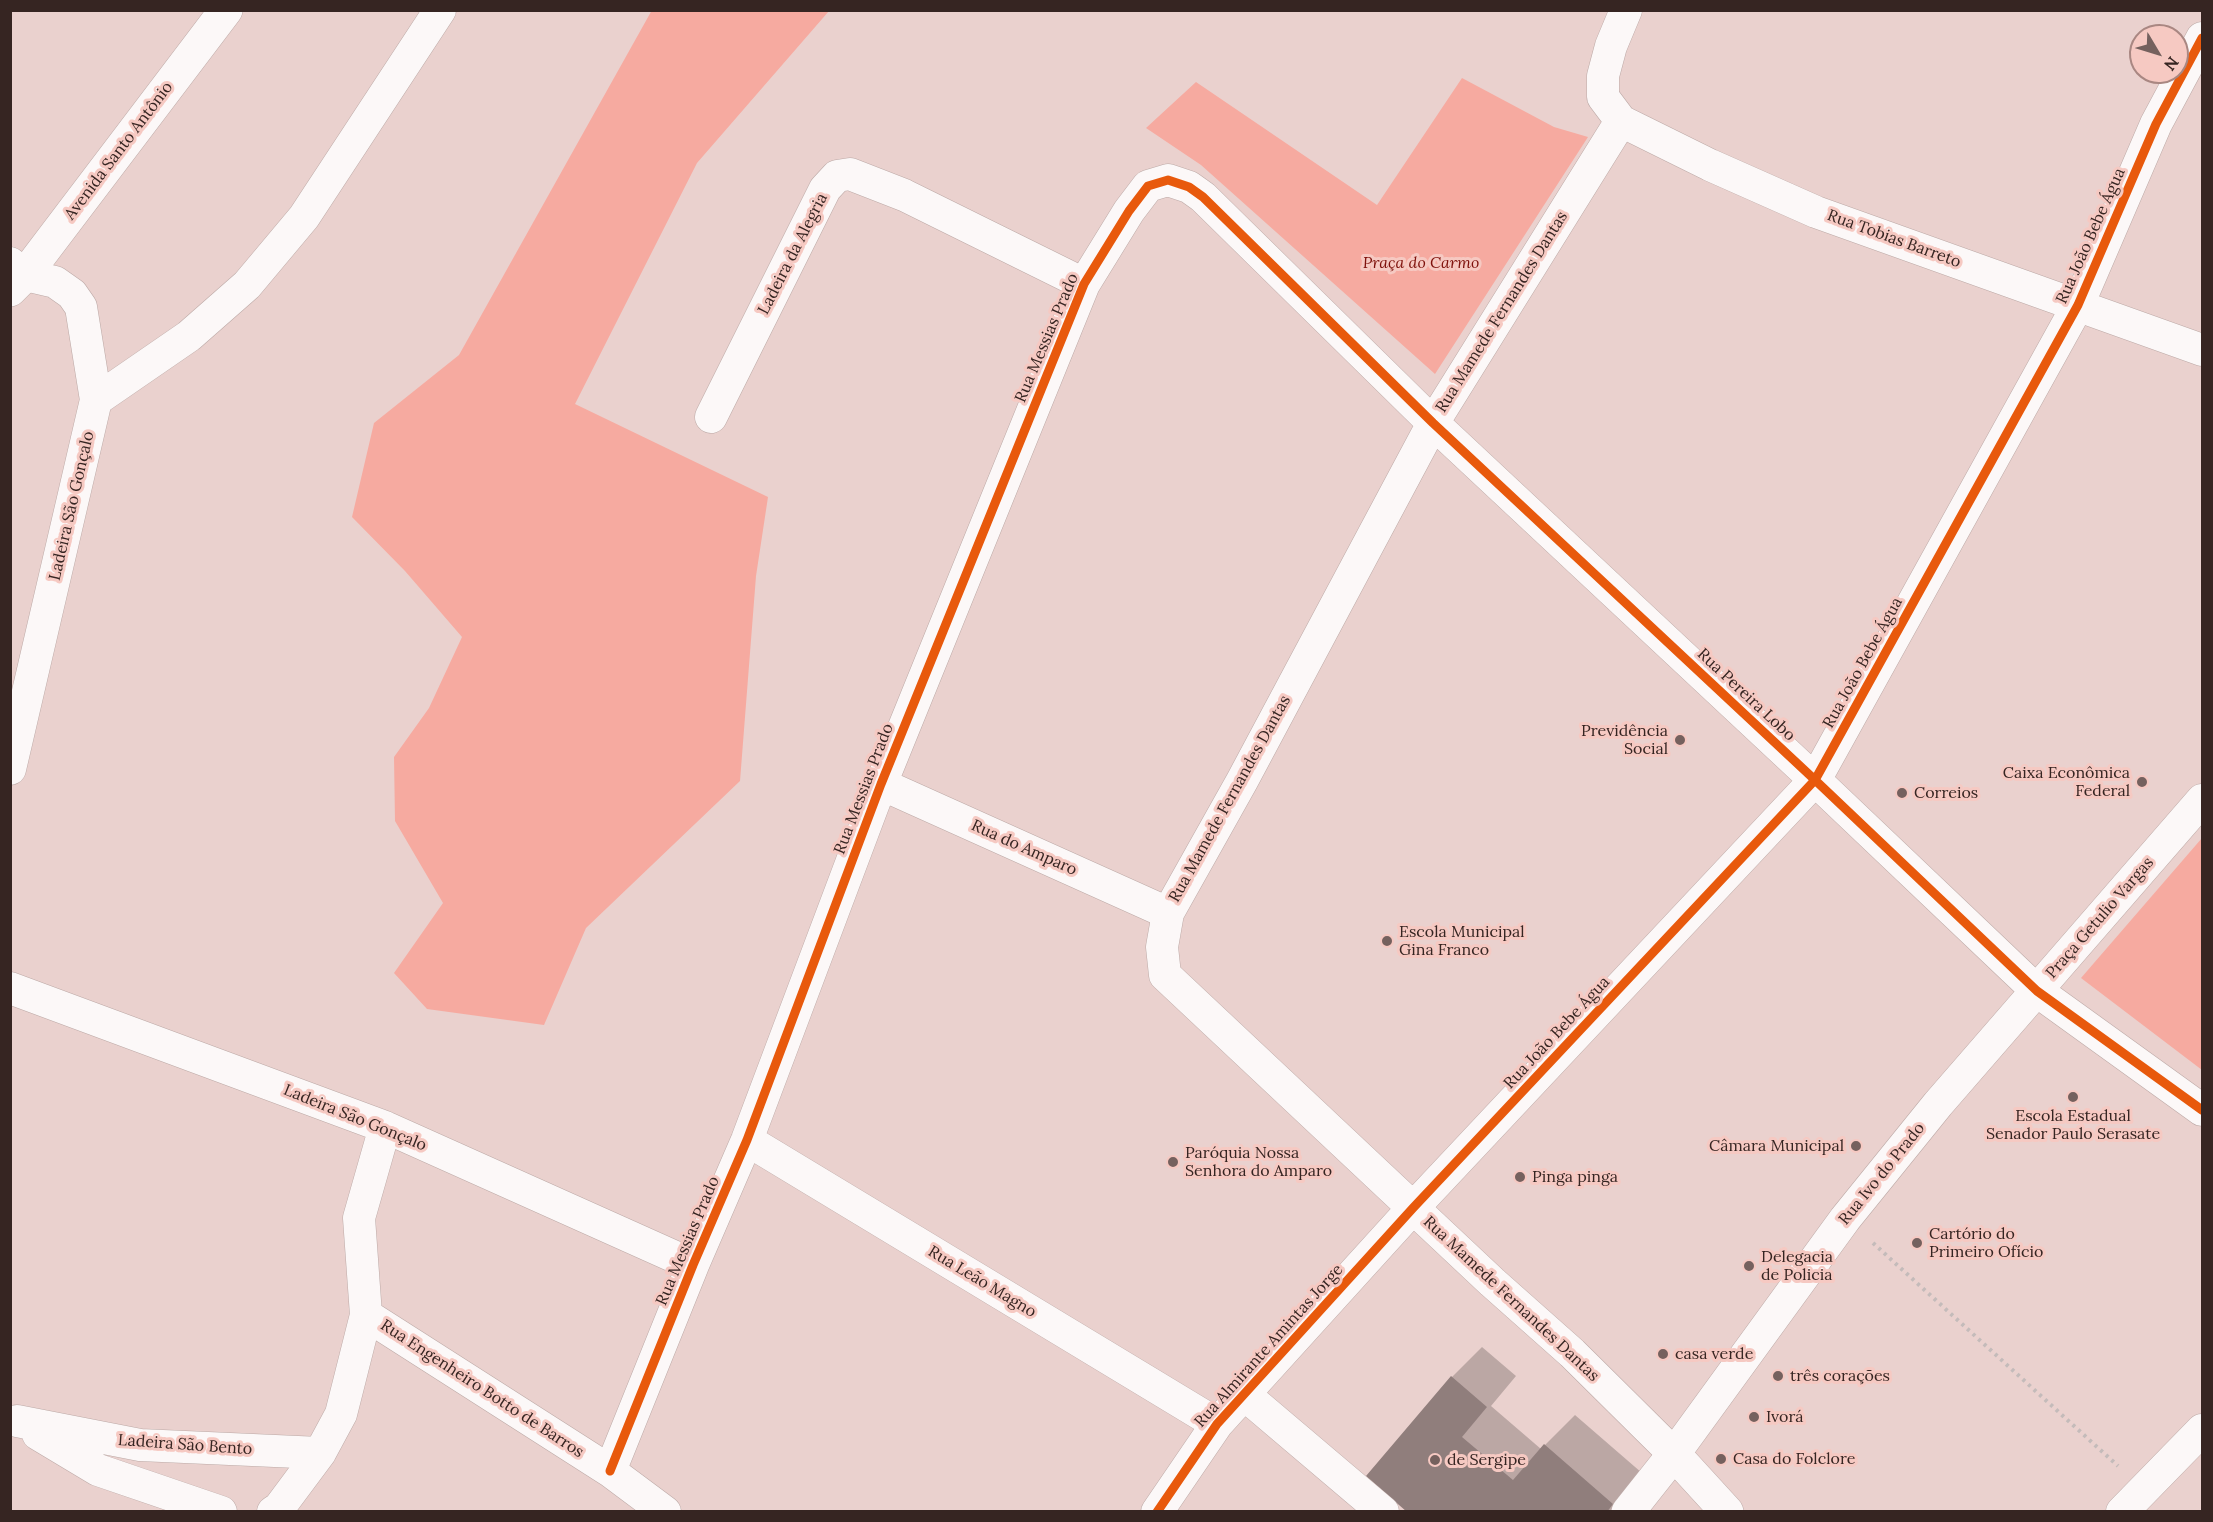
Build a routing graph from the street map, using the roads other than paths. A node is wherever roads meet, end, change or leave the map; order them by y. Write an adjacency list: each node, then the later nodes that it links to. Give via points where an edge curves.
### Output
1 (226, 10): 6 (street, Avenida Santo Antônio)
2 (440, 10): 10 (street, via 303,217 247,285 189,336)
3 (1626, 10): 5 (street, via 1603,76)
4 (2202, 38): 8 (street, Rua João Bebe Água, via 2156,124)
5 (1612, 109): 8 (street, Rua Tobias Barreto, via 1710,165 1816,212); 12 (street, Rua Mamede Fernandes Dantas)
6 (15, 276): 10 (street, Ladeira São Gonçalo, via 55,282 72,294 81,307)
7 (1084, 284): 11 (street, Ladeira da Alegria, via 904,195 850,174 837,176 825,189); 12 (street, Rua Messias Prado, via 1148,186 1168,180 1189,187); 15 (street, Rua Messias Prado)
8 (2078, 305): 9 (street, Rua Tobias Barreto); 14 (street, Rua João Bebe Água)
9 (2202, 350)
10 (96, 400): 13 (street, Ladeira São Gonçalo)
11 (711, 417)
12 (1433, 423): 14 (street, Rua Pereira Lobo); 17 (street, Rua Mamede Fernandes Dantas)
13 (10, 769)
14 (1815, 780): 19 (street, Rua Pereira Lobo); 23 (street, Rua João Bebe Água)
15 (881, 784): 17 (street, Rua do Amparo); 22 (street, Rua Messias Prado)
16 (2202, 800): 19 (street, Praça Getulio Vargas)
17 (1168, 913): 23 (street, Rua Mamede Fernandes Dantas, via 1162,947 1165,975)
18 (10, 988): 21 (street, Ladeira São Gonçalo)
19 (2037, 991): 20 (street, Praça Getulio Vargas); 31 (street, Rua Ivo do Prado, via 1845,1219)
20 (2202, 1110)
21 (385, 1127): 24 (street, Ladeira São Gonçalo); 25 (street, Rua Engenheiro Botto de Barros, via 359,1218)
22 (747, 1140): 24 (street, Rua Messias Prado); 28 (street, Rua Leão Magno)
23 (1413, 1208): 26 (street, Rua Almirante Amintas Jorge); 31 (street, Rua Mamede Fernandes Dantas, via 1572,1353)
24 (693, 1265): 32 (street, Rua Messias Prado)
25 (366, 1315): 30 (street, via 340,1414); 32 (street, Rua Engenheiro Botto de Barros)
26 (1245, 1395): 28 (street, Rua Almirante Amintas Jorge); 37 (street)
27 (14, 1418): 30 (street, Ladeira São Bento, via 141,1445); 33 (street, Ladeira São Bento, via 98,1470)
28 (1217, 1424): 36 (street, Rua Almirante Amintas Jorge)
29 (2202, 1430): 40 (street)
30 (320, 1454): 34 (street)
31 (1674, 1454): 38 (street); 39 (street)
32 (610, 1471): 35 (street, Rua Engenheiro Botto de Barros)
33 (221, 1512)
34 (273, 1512)
35 (665, 1512)
36 (1157, 1512)
37 (1383, 1512)
38 (1628, 1512)
39 (1727, 1512)
40 (2122, 1512)

